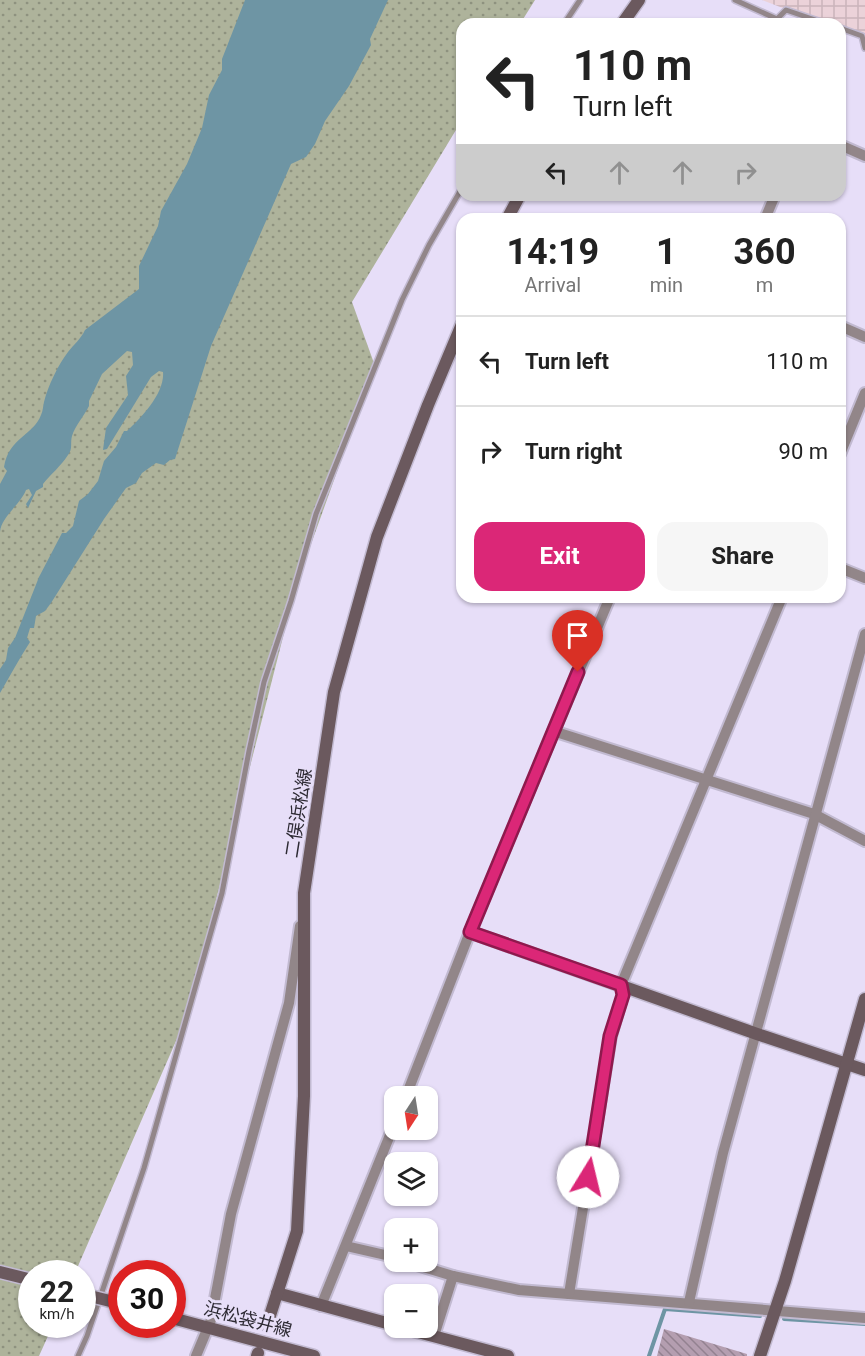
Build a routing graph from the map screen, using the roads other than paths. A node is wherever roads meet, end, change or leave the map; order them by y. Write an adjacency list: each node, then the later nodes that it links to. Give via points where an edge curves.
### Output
1 (580, 0): 4 (lane)
2 (639, 0): 5 (main road)
3 (735, 0): 6 (lane)
4 (568, 18)
5 (626, 18)
6 (775, 18)
7 (778, 18): 8 (lane, via 786,10)
8 (809, 18)
9 (846, 30): 10 (lane, via 862,36)
10 (865, 48)
11 (846, 148): 12 (street)
12 (865, 156)
13 (456, 198): 55 (lane, via 402,300 316,514 264,682 222,893 144,1168)
14 (846, 330): 16 (street)
15 (456, 338): 28 (main road, 二俣浜松線, via 377,537 334,692)
16 (865, 338)
17 (865, 393): 18 (street)
18 (846, 439)
19 (846, 570): 20 (street)
20 (865, 578)
21 (607, 603): 24 (street)
22 (779, 603): 25 (street)
23 (865, 634): 26 (street)
24 (553, 731): 25 (street); 29 (street)
25 (706, 778): 26 (street); 30 (street)
26 (814, 814): 27 (street); 32 (street)
27 (865, 841)
28 (304, 893): 43 (main road, 二俣浜松線, via 304,1096 297,1231); 53 (street, via 289,1003 231,1214)
29 (470, 932): 30 (main road); 35 (street)
30 (621, 985): 32 (main road); 44 (street, via 623,995 610,1036)
31 (865, 999): 33 (main road)
32 (757, 1034): 33 (main road); 45 (street, via 723,1153)
33 (845, 1065): 34 (main road); 47 (main road)
34 (865, 1071)
35 (410, 1086)
36 (388, 1140): 37 (street)
37 (346, 1246): 38 (street); 46 (street)
38 (384, 1255)
39 (438, 1271): 42 (street)
40 (0, 1272): 41 (main road)
41 (18, 1276)
42 (453, 1276): 44 (street, via 519,1290); 51 (street)
43 (277, 1293): 46 (main road); 52 (main road, 二俣浜松線)
44 (569, 1294): 45 (street)
45 (689, 1302): 47 (street)
46 (321, 1306): 50 (main road)
47 (774, 1311): 48 (street); 59 (main road)
48 (865, 1318)
49 (186, 1321): 53 (main road, 浜松袋井線)
50 (384, 1322)
51 (438, 1323)
52 (267, 1324)
53 (209, 1328): 56 (street); 57 (main road, 浜松袋井線)
54 (438, 1337): 58 (main road)
55 (78, 1356)
56 (196, 1356)
57 (314, 1356)
58 (508, 1356)
59 (760, 1356)

